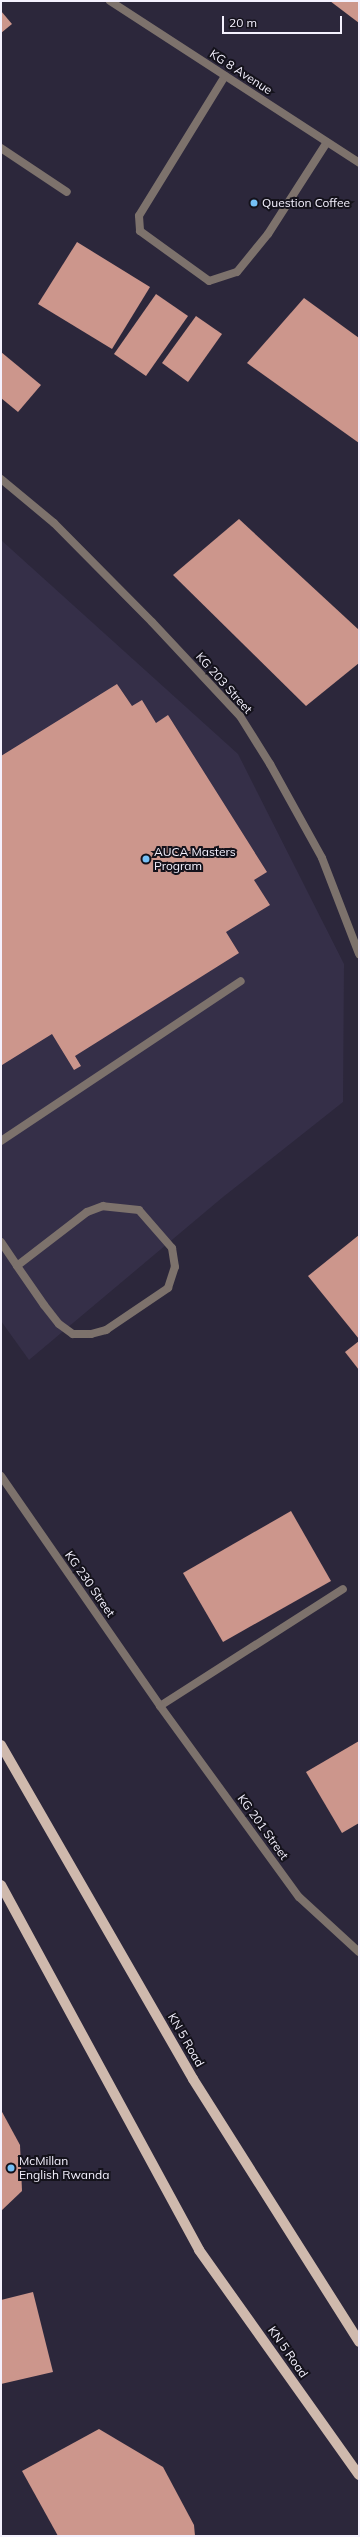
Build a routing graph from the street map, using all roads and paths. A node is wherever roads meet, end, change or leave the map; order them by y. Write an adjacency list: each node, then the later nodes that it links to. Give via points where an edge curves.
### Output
1 (110, 1): 2 (street, KG 8 Avenue)
2 (225, 76): 3 (street, KG 8 Avenue); 3 (street, via 139,216 140,231 209,281 237,272 268,234)
3 (327, 142): 5 (street, KG 8 Avenue)
4 (1, 148): 6 (street)
5 (359, 163)
6 (66, 192)
7 (1, 479): 8 (street, KG 203 Street, via 54,523 240,716 322,858)
8 (359, 954)
9 (241, 981): 10 (street)
10 (1, 1141)
11 (1, 1242): 12 (street)
12 (17, 1266): 12 (street, via 58,1324 73,1334 91,1334 106,1330 168,1288 175,1267 172,1248 139,1210 103,1206 87,1212)
13 (1, 1476): 15 (street, KG 230 Street)
14 (343, 1589): 15 (street)
15 (160, 1706): 18 (street, KG 201 Street, via 299,1898)
16 (1, 1745): 19 (main road, KN 5 Road, via 193,2079)
17 (1, 1885): 20 (main road, KN 5 Road, via 199,2250)
18 (359, 1952)
19 (359, 2342)
20 (359, 2475)

